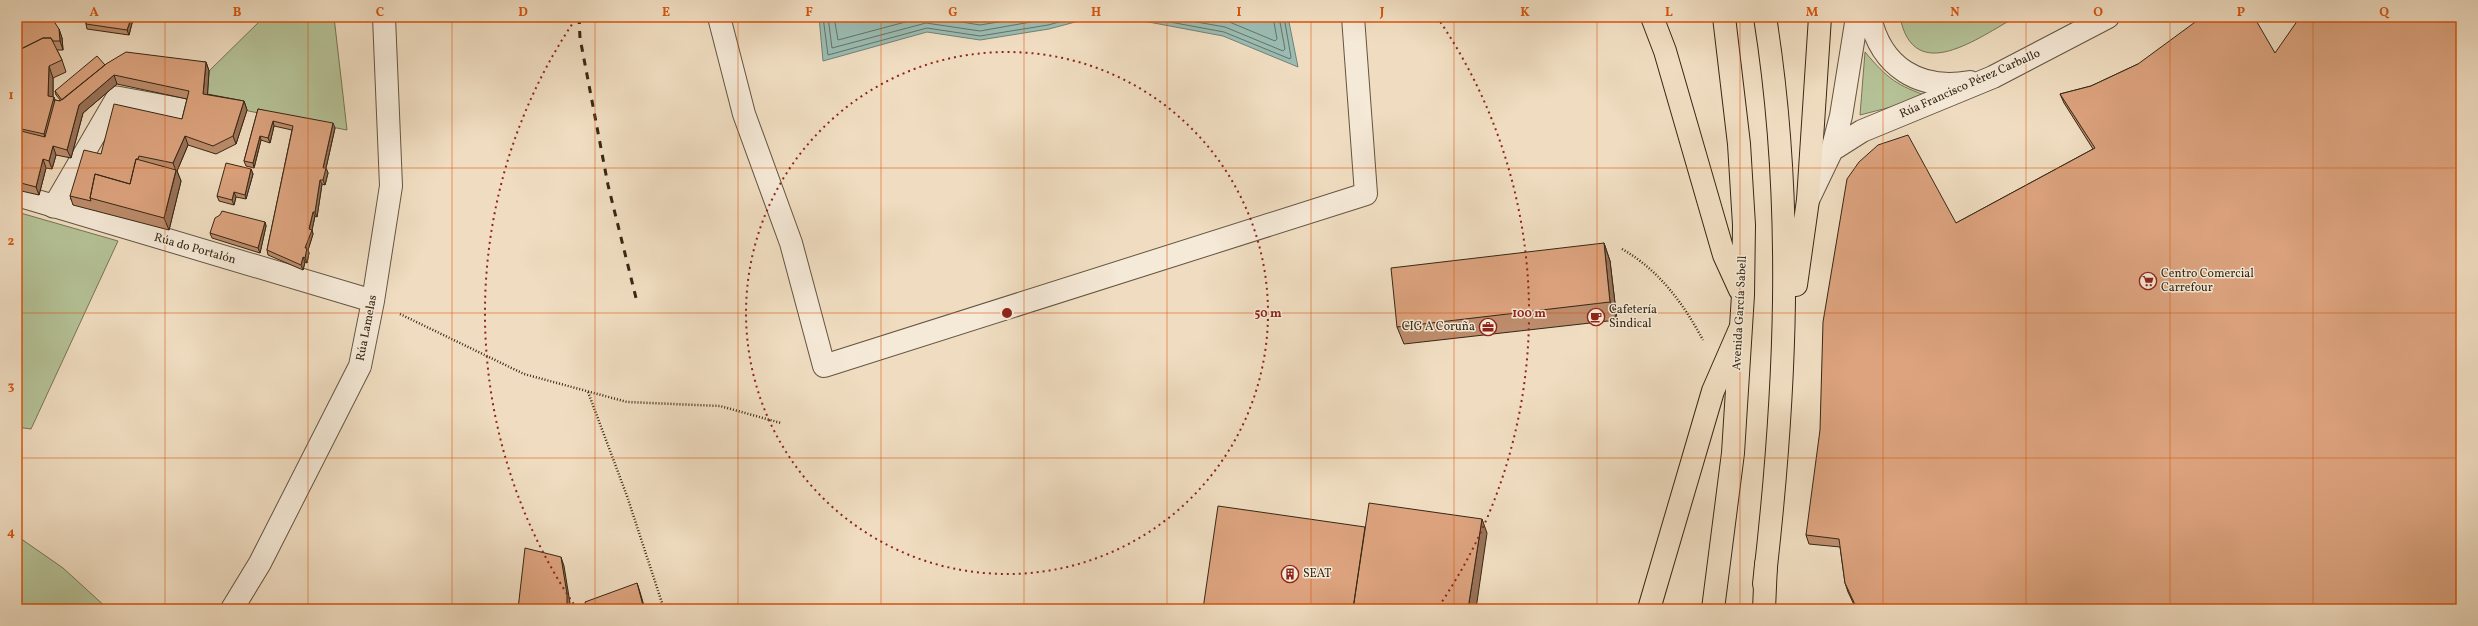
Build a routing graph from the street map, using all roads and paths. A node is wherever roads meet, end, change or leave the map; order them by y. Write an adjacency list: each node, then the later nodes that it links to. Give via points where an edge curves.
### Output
1 (384, 17): 19 (street, Rúa Lamelas, via 391,186)
2 (718, 17): 3 (street, via 744,114 791,243 824,366 1366,194)
3 (1353, 17)
4 (1652, 17): 18 (main road, via 1665,51 1724,255)
5 (1724, 17): 18 (main road, Avenida García Sabell, via 1739,144 1744,225)
6 (1765, 17): 21 (main road, via 1781,146 1785,233)
7 (1820, 17): 15 (main road)
8 (1857, 17): 13 (street, via 1849,76)
9 (1870, 17): 11 (street, via 1873,33 1883,53 1896,68 1917,78 1942,84)
10 (2108, 17): 11 (street, Rúa Francisco Pérez Carballo)
11 (1993, 77): 13 (street, Rúa Francisco Pérez Carballo, via 1862,131)
12 (182, 109): 16 (lane, via 117,96)
13 (1832, 150): 15 (street)
14 (17, 195): 16 (street, Rúa do Portalón)
15 (1808, 200): 21 (main road, via 1796,287)
16 (53, 207): 19 (street, Rúa do Portalón)
17 (1622, 249): 22 (path, via 1642,260 1665,281 1694,323)
18 (1743, 295): 20 (main road, Avenida García Sabell)
19 (373, 301): 23 (path, via 524,374); 25 (street, Rúa Lamelas, via 360,366 260,563)
20 (1740, 329): 22 (main road); 28 (main road, Avenida García Sabell, via 1733,453)
21 (1784, 341): 29 (main road, via 1777,453)
22 (1720, 371): 27 (main road)
23 (588, 391): 24 (path, via 627,402 720,406); 26 (path, via 627,496)
24 (781, 423)
25 (232, 609)
26 (664, 609)
27 (1649, 609)
28 (1713, 609)
29 (1762, 609)

